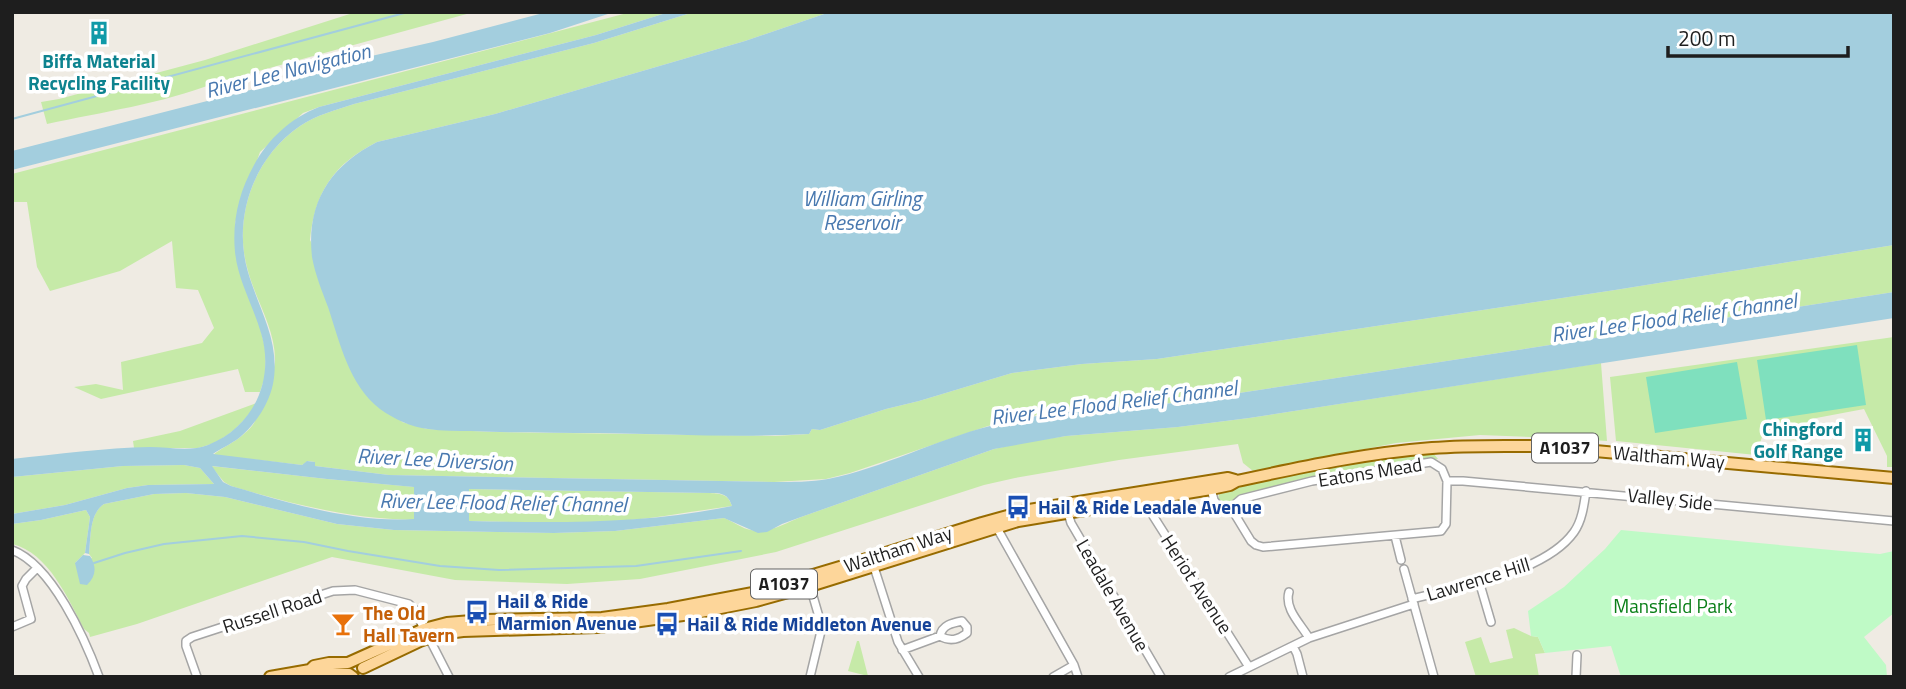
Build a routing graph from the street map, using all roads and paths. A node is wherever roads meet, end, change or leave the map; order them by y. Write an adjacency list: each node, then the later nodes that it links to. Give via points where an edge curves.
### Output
1 (1894, 478): 3 (main road, Waltham Way / A1037, via 1486,445 1380,453 1237,481 1228,478)
2 (1447, 481): 4 (street, Valley Side); 7 (street, Eatons Mead, via 1442,469 1425,463 1273,490 1241,499); 12 (street, Eatons Mead, via 1444,529)
3 (1210, 485): 5 (main road, Waltham Way / A1037); 6 (main road, Waltham Way / A1037); 7 (street, Eatons Mead, via 1219,507)
4 (1587, 491): 10 (street, Valley Side); 22 (street, Lawrence Hill, via 1576,530 1560,547 1525,567)
5 (1147, 500): 6 (main road, Waltham Way / A1037); 36 (street, Heriot Avenue)
6 (1108, 502): 8 (main road, Waltham Way / A1037); 9 (main road, Waltham Way / A1037)
7 (1234, 509): 12 (street, Eatons Mead, via 1251,541 1259,546)
8 (1068, 513): 9 (main road, Waltham Way / A1037); 47 (street, Leadale Avenue)
9 (1034, 514): 11 (main road, Waltham Way / A1037); 13 (main road, Waltham Way / A1037)
10 (1894, 521)
11 (998, 528): 13 (main road, Waltham Way / A1037); 35 (street)
12 (1395, 536): 16 (street)
13 (952, 537): 15 (main road, Waltham Way / A1037)
14 (12, 550): 18 (street)
15 (891, 556): 17 (main road, Waltham Way / A1037); 19 (main road, Waltham Way / A1037)
16 (1401, 559)
17 (874, 567): 19 (main road, Waltham Way / A1037); 33 (street)
18 (37, 568): 28 (street, via 22,586 31,619); 39 (street, via 74,620)
19 (855, 568): 21 (main road, Waltham Way / A1037)
20 (1404, 569): 26 (street)
21 (828, 576): 23 (main road, Waltham Way / A1037); 24 (main road, Waltham Way / A1037)
22 (1479, 581): 26 (street, Lawrence Hill); 27 (street)
23 (793, 586): 24 (main road, Waltham Way / A1037); 29 (main road, Waltham Way / A1037, via 689,609 587,623 447,623)
24 (810, 586): 43 (street, via 822,626)
25 (1289, 592): 31 (street, via 1290,609)
26 (1413, 602): 31 (street, Lawrence Hill); 38 (street)
27 (1491, 622)
28 (12, 627)
29 (426, 633): 37 (main road, Waltham Way / A1037); 40 (street, Russell Road, via 409,604 355,590 333,591 192,636 186,646); 42 (street)
30 (940, 636): 33 (street)
31 (1309, 638): 32 (street, Lawrence Hill)
32 (1293, 646): 36 (street, Lawrence Hill); 49 (street)
33 (902, 650): 44 (street)
34 (1577, 655): 50 (street)
35 (1074, 665): 45 (street); 46 (street)
36 (1249, 667): 48 (street, Lawrence Hill)
37 (356, 671): 41 (main road, Waltham Way, via 329,663)
38 (1431, 676)
39 (99, 677)
40 (197, 677)
41 (270, 677)
42 (449, 677)
43 (810, 677)
44 (919, 677)
45 (1053, 677)
46 (1079, 677)
47 (1161, 677)
48 (1228, 677)
49 (1303, 677)
50 (1576, 677)

